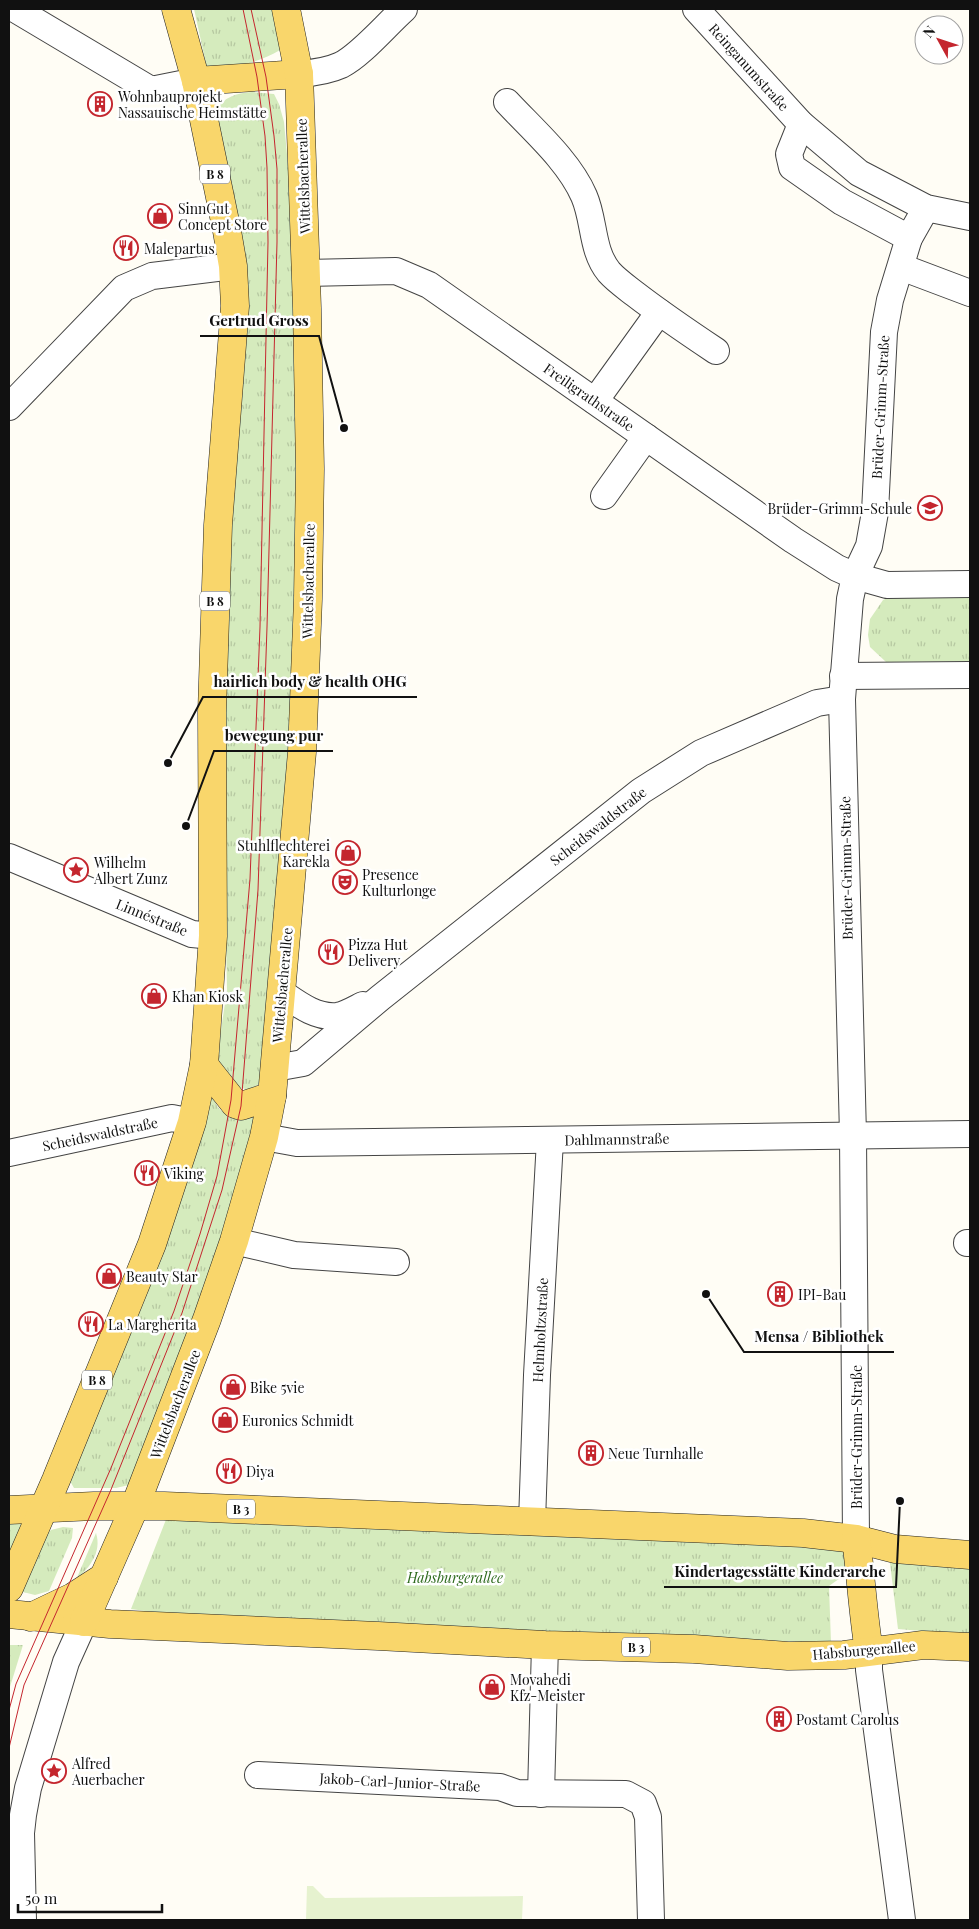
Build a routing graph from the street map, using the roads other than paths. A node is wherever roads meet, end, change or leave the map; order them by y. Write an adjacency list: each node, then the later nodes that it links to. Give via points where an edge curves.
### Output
1 (15, 9): 7 (street, via 152,90)
2 (176, 9): 7 (main road, B 8)
3 (286, 9): 6 (main road, Wittelsbacherallee)
4 (404, 9): 6 (street, via 352,58 339,66)
5 (696, 9): 9 (street, Reinganumstraße)
6 (299, 74): 7 (main road); 15 (main road, Wittelsbacherallee)
7 (196, 81): 13 (main road, B 8)
8 (507, 102): 17 (street, via 562,163 580,189 591,217 601,261 610,273)
9 (801, 124): 10 (street, Reinganumstraße, via 860,173); 12 (street, via 789,154 792,167 842,202)
10 (926, 208): 11 (street, Reinganumstraße); 12 (street, Brüder-Grimm-Straße)
11 (970, 217)
12 (909, 238): 14 (street, Brüder-Grimm-Straße)
13 (234, 266): 20 (street, via 152,276 124,288); 28 (main road, B 8, via 235,306 218,525 212,712)
14 (901, 267): 16 (street); 23 (street, Brüder-Grimm-Straße, via 884,332 875,512 869,546)
15 (306, 273): 19 (street, Freiligrathstraße, via 396,271 409,276 429,285); 29 (main road, Wittelsbacherallee, via 310,469 308,599 302,752)
16 (970, 293)
17 (658, 312): 18 (street); 19 (street)
18 (716, 351)
19 (595, 402): 21 (street, Freiligrathstraße)
20 (9, 407)
21 (646, 437): 22 (street); 23 (street, Freiligrathstraße, via 793,540)
22 (604, 496)
23 (855, 576): 24 (street, Freiligrathstraße, via 887,585); 26 (street, Brüder-Grimm-Straße)
24 (970, 584)
25 (970, 675): 26 (street, Scheidswaldstraße)
26 (842, 687): 30 (street, Scheidswaldstraße, via 817,703 701,753 641,791); 36 (street, Brüder-Grimm-Straße)
27 (9, 857): 28 (street, Linnéstraße, via 192,934)
28 (214, 936): 31 (main road, B 8)
29 (282, 993): 30 (street, Scheidswaldstraße, via 323,1016 338,1016); 32 (main road, Wittelsbacherallee)
30 (380, 998): 32 (street, Scheidswaldstraße, via 303,1063)
31 (204, 1065): 33 (main road, via 235,1104 241,1106); 34 (main road, B 8)
32 (275, 1068): 33 (main road, Wittelsbacherallee)
33 (272, 1096): 37 (main road, Wittelsbacherallee)
34 (192, 1122): 39 (street, Scheidswaldstraße, via 172,1118); 44 (main road, B 8, via 152,1244)
35 (970, 1134): 36 (street, Dahlmannstraße)
36 (853, 1135): 38 (street, Dahlmannstraße); 47 (street, Brüder-Grimm-Straße)
37 (264, 1137): 38 (street, Dahlmannstraße, via 296,1143); 40 (main road, Wittelsbacherallee)
38 (550, 1140): 46 (street, Helmholtzstraße)
39 (9, 1154)
40 (234, 1241): 41 (street, via 294,1255); 43 (main road, Wittelsbacherallee)
41 (396, 1262)
42 (85, 1506): 43 (main road, B 3); 44 (main road, B 3); 49 (main road, via 100,1521)
43 (135, 1506): 46 (main road, B 3); 49 (main road, Wittelsbacherallee)
44 (44, 1509): 45 (main road, B 3); 53 (main road)
45 (9, 1510)
46 (532, 1522): 47 (main road, B 3, via 811,1534)
47 (856, 1539): 48 (main road, B 3); 52 (main road)
48 (895, 1549): 50 (main road, B 3); 52 (main road, via 874,1555)
49 (116, 1550): 51 (main road, Wittelsbacherallee)
50 (970, 1555)
51 (104, 1576): 54 (main road, via 73,1597); 55 (main road, Wittelsbacherallee)
52 (861, 1576): 58 (main road)
53 (9, 1588)
54 (20, 1615): 55 (main road, Habsburgerallee / B 3)
55 (84, 1622): 56 (main road, Habsburgerallee / B 3); 61 (street, Wittelsbacherallee, via 66,1662 28,1788 21,1832)
56 (545, 1645): 58 (main road, Habsburgerallee / B 3, via 668,1648 788,1656); 60 (street)
57 (970, 1647): 58 (main road, Habsburgerallee / B 3, via 923,1645)
58 (869, 1651): 63 (street, via 868,1670)
59 (258, 1775): 60 (street, Jakob-Carl-Junior-Straße, via 500,1787 517,1793)
60 (541, 1794): 62 (street, Jakob-Carl-Junior-Straße, via 626,1794 642,1803 648,1817)
61 (23, 1920)
62 (651, 1920)
63 (902, 1920)

